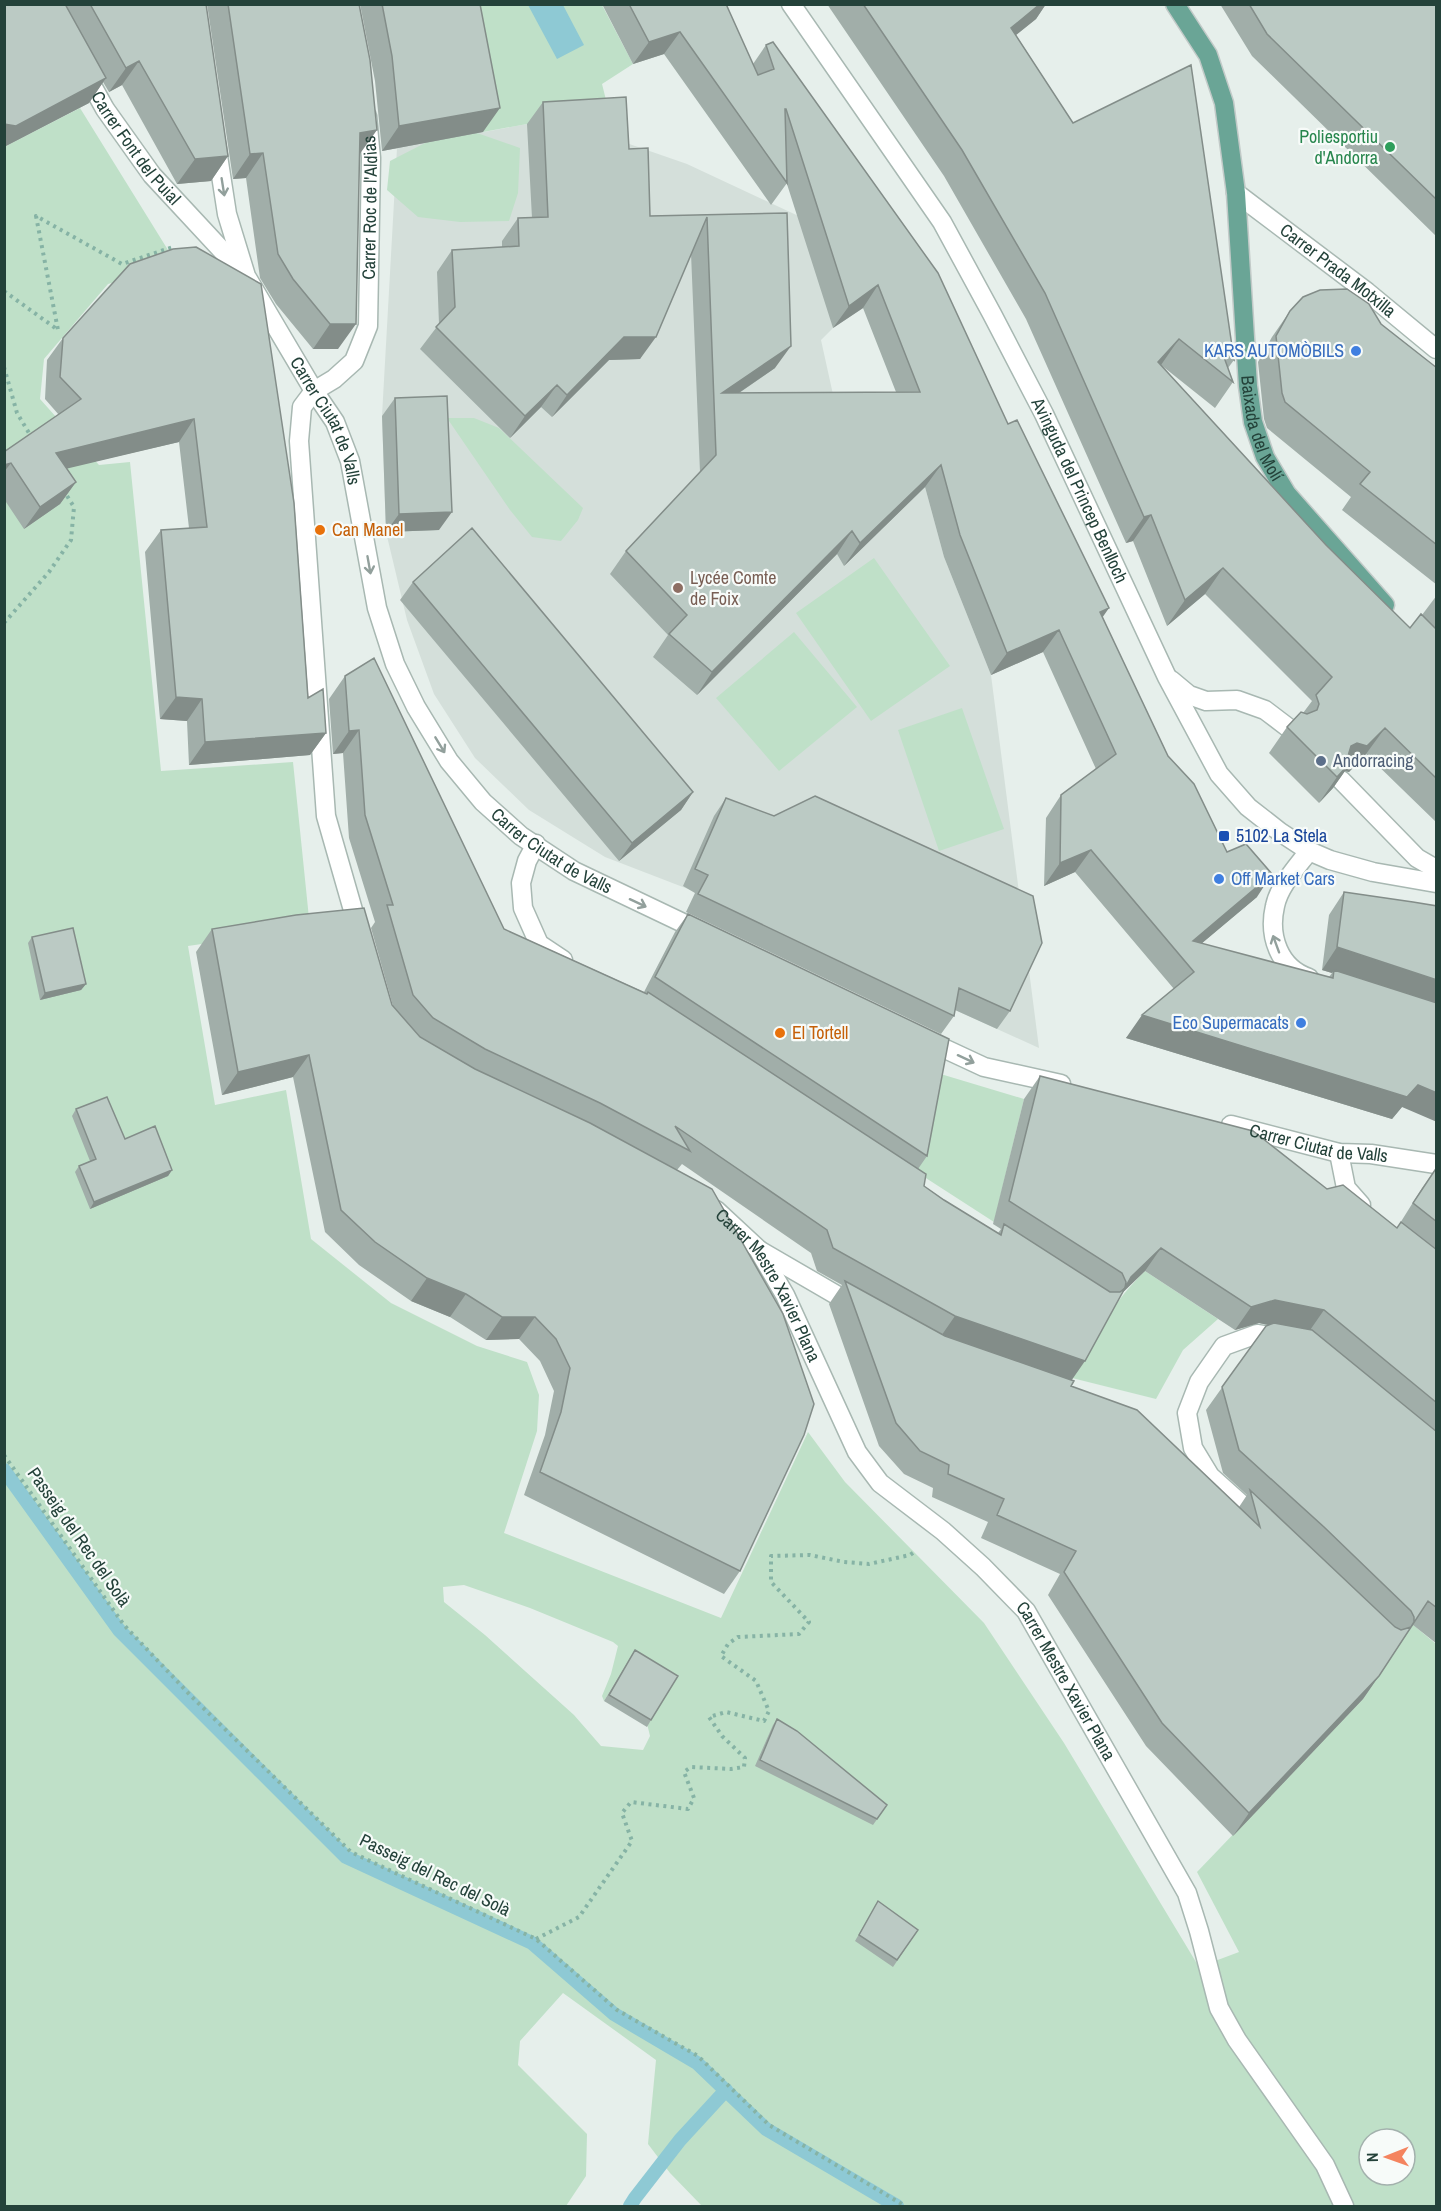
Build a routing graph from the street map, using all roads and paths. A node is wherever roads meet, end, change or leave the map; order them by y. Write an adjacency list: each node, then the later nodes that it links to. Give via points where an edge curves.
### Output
1 (790, 4): 17 (street, Avinguda del Princep Benlloch, via 942,222 1044,414)
2 (1175, 4): 6 (main road, Baixada del Molí, via 1208,55 1224,103)
3 (76, 57): 7 (street, Carrer Font del Puial, via 105,109 152,174)
4 (365, 94): 12 (street, Carrer Roc de l'Aldias, via 371,158 368,326 354,361)
5 (214, 131): 8 (street, Carrer Ciutat de Valls, one-way to 8, via 227,214)
6 (1236, 193): 10 (street, Carrer Prada Motxilla); 15 (main road, Baixada del Molí, via 1248,386 1253,422 1265,457 1287,494)
7 (204, 233): 8 (street, Carrer Font del Puial); 9 (path, via 122,264 36,216 58,330)
8 (246, 276): 12 (street, Carrer Ciutat de Valls)
9 (4, 291)
10 (1437, 349)
11 (4, 367): 13 (path, via 17,413)
12 (314, 392): 20 (street, Carrer Ciutat de Valls, one-way to 20, via 335,422 350,460 377,608 395,664 449,760 483,802 521,836); 25 (street, via 302,407 299,441 322,776 326,816)
13 (38, 446)
14 (63, 489): 16 (path, via 74,507 71,540)
15 (1395, 615)
16 (4, 623)
17 (1167, 677): 18 (street, via 1189,695 1206,700 1237,700 1265,710); 21 (street, Avinguda del Princep Benlloch, via 1219,774 1248,807)
18 (1290, 729)
19 (1341, 780): 22 (street, via 1417,858)
20 (536, 844): 24 (street, Carrer Ciutat de Valls, one-way to 24, via 574,870); 26 (street, via 521,883 523,908 539,944)
21 (1309, 851): 23 (street, Avinguda del Princep Benlloch, via 1373,872); 27 (street, one-way to 21, via 1298,974 1281,958 1272,934 1275,905)
22 (1437, 868)
23 (1437, 883)
24 (721, 941)
25 (363, 946)
26 (579, 971)
27 (1329, 985)
28 (911, 1032): 29 (street, one-way to 29, via 984,1067)
29 (1074, 1087)
30 (1211, 1120): 31 (street, Carrer Ciutat de Valls)
31 (1339, 1153): 32 (street, Carrer Ciutat de Valls); 34 (street, via 1346,1188)
32 (1437, 1164)
33 (699, 1200): 35 (street, Carrer Mestre Xavier Plana, via 718,1211)
34 (1370, 1214)
35 (758, 1249): 36 (street); 40 (street, Carrer Mestre Xavier Plana, via 785,1295 857,1452 880,1483)
36 (868, 1314)
37 (1301, 1342): 39 (street, via 1257,1334 1224,1346 1199,1382 1187,1413 1193,1448 1210,1476)
38 (4, 1455): 41 (path, Passeig del Rec del Solà, via 124,1625 351,1852)
39 (1267, 1528)
40 (943, 1531): 41 (path, via 910,1555 869,1564 810,1555 771,1556 771,1582 809,1622 799,1634 738,1637 721,1656 756,1681 770,1711 764,1721 726,1712 708,1717 745,1758 744,1767 691,1767 684,1772 694,1798 687,1809 631,1802 622,1813 632,1841 599,1889 579,1917); 43 (street, Carrer Mestre Xavier Plana, via 1026,1611 1186,1893 1219,2008 1325,2165)
41 (536, 1939): 42 (path, Passeig del Rec del Solà, via 617,2010 698,2056 769,2125)
42 (905, 2206)
43 (1344, 2206)

